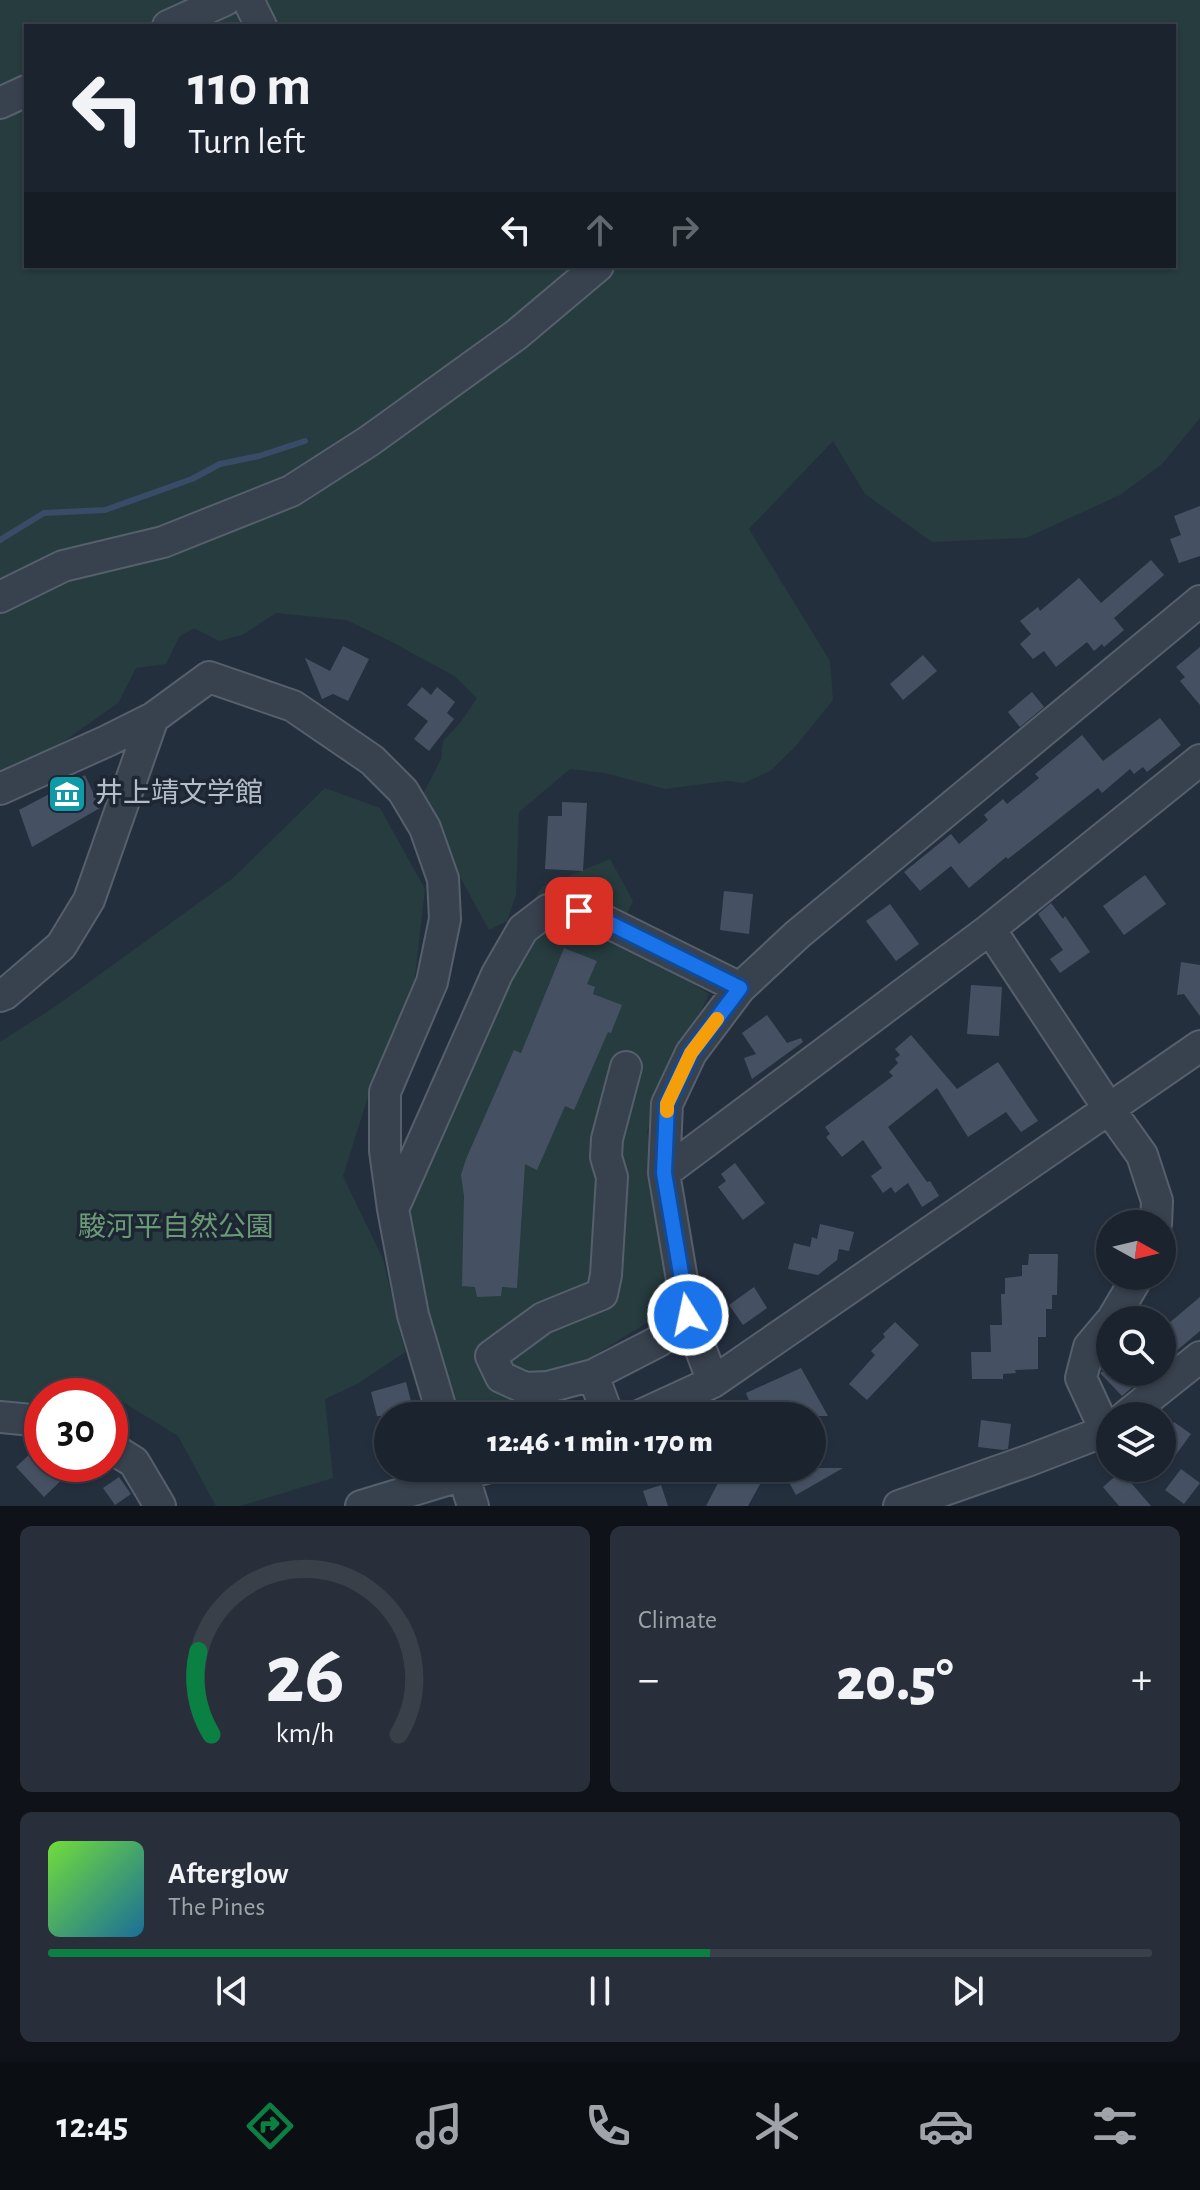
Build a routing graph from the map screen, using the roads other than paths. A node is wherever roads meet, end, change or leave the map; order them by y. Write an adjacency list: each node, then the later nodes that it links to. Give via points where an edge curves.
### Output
1 (225, 0): 3 (street)
2 (248, 0): 4 (street)
3 (172, 24)
4 (260, 24)
5 (24, 92): 6 (street)
6 (0, 103)
7 (596, 268): 8 (street, via 516,335 291,491 163,542 63,566)
8 (0, 597)
9 (1200, 601): 14 (street, via 821,914)
10 (153, 718): 12 (street); 15 (street, via 89,900 61,946); 20 (street, via 209,677 293,706 372,760 403,791 425,828 443,879 445,919 432,982 385,1092 385,1151)
11 (1200, 760): 13 (street)
12 (0, 789)
13 (990, 929): 18 (street); 19 (street)
14 (740, 988): 19 (street, via 691,1053 667,1104); 20 (street, via 585,911 548,910 523,929 497,974)
15 (0, 996)
16 (1200, 1046): 18 (street)
17 (626, 1067): 25 (street, via 607,1139 612,1177 602,1294 543,1318 491,1356 501,1377 525,1388)
18 (1109, 1109): 21 (street, via 1142,1155); 26 (street)
19 (664, 1173): 26 (street, via 688,1315)
20 (393, 1209): 27 (street, via 413,1315)
21 (1157, 1210)
22 (1096, 1339): 30 (street, via 1081,1378)
23 (659, 1341): 25 (street)
24 (1200, 1357): 31 (street)
25 (593, 1375): 28 (street)
26 (713, 1382): 29 (street)
27 (439, 1402)
28 (603, 1402)
29 (669, 1402)
30 (1098, 1402)
31 (1144, 1402)
32 (0, 1417): 33 (street)
33 (24, 1419)
34 (1096, 1433): 41 (street)
35 (128, 1458): 38 (street)
36 (434, 1482): 39 (street)
37 (471, 1482): 40 (street)
38 (160, 1506)
39 (361, 1506)
40 (473, 1506)
41 (899, 1506)

